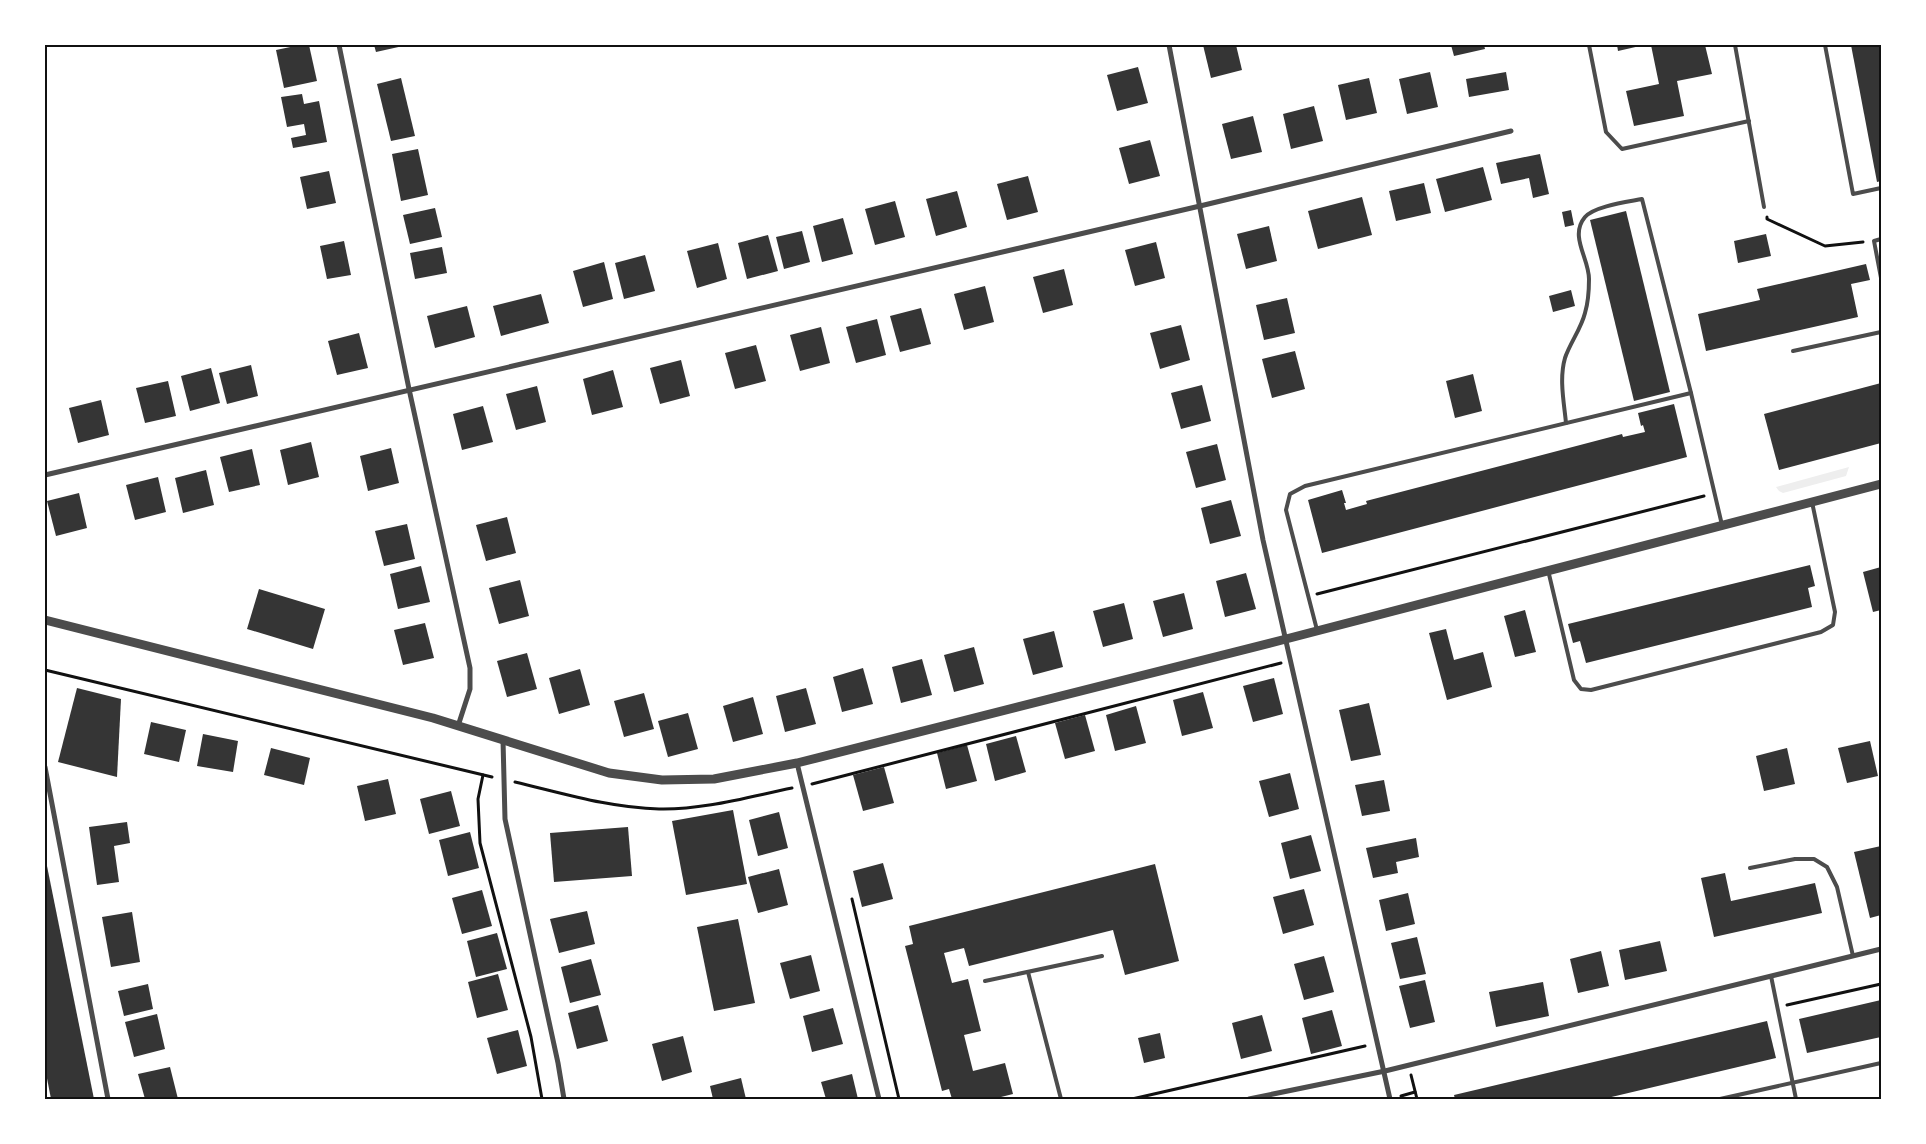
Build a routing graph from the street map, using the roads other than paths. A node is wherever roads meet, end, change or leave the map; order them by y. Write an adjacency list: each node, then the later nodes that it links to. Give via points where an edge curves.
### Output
1 (338, 45): 15 (street)
2 (1169, 45): 9 (street)
3 (1589, 45): 6 (lane, via 1606,132 1622,149)
4 (1735, 45): 6 (lane)
5 (1825, 45): 8 (lane, via 1853,194)
6 (1749, 121): 10 (lane)
7 (1510, 131): 9 (street)
8 (1881, 188)
9 (1200, 206): 15 (street); 25 (street, via 1263,540)
10 (1764, 207)
11 (1881, 239): 12 (lane, via 1874,241)
12 (1881, 278)
13 (1881, 332): 14 (lane)
14 (1793, 351)
15 (409, 389): 18 (street); 26 (street, via 470,668 470,689)
16 (1691, 393): 17 (lane); 17 (lane, via 1642,198 1594,210 1584,218 1579,230 1579,243 1589,278 1585,313 1565,359 1562,383); 21 (lane)
17 (1566, 423): 24 (lane, via 1305,486 1290,494 1286,510)
18 (45, 475)
19 (1881, 484): 20 (street)
20 (1812, 502): 21 (street); 22 (lane, via 1835,612 1833,624 1821,632 1591,690 1581,689 1574,680)
21 (1722, 525): 22 (street)
22 (1548, 570): 24 (street)
23 (45, 620): 26 (street)
24 (1317, 630): 25 (street)
25 (1286, 639): 28 (street); 38 (street)
26 (458, 726): 27 (street)
27 (503, 740): 28 (street, via 609,773 662,780 714,779); 41 (street, via 505,819)
28 (798, 763): 42 (street)
29 (45, 767): 40 (street)
30 (1750, 868): 33 (lane, via 1795,859 1814,859 1827,867 1837,887)
31 (1881, 949): 33 (street)
32 (1102, 956): 34 (lane)
33 (1853, 956): 35 (street)
34 (1028, 972): 36 (lane); 43 (lane)
35 (1771, 976): 38 (street); 39 (lane)
36 (985, 981)
37 (1881, 1063): 39 (lane)
38 (1385, 1071): 44 (street); 45 (street)
39 (1793, 1082): 46 (lane); 47 (lane)
40 (108, 1099)
41 (564, 1099)
42 (879, 1099)
43 (1061, 1099)
44 (1249, 1099)
45 (1390, 1099)
46 (1720, 1099)
47 (1796, 1099)

